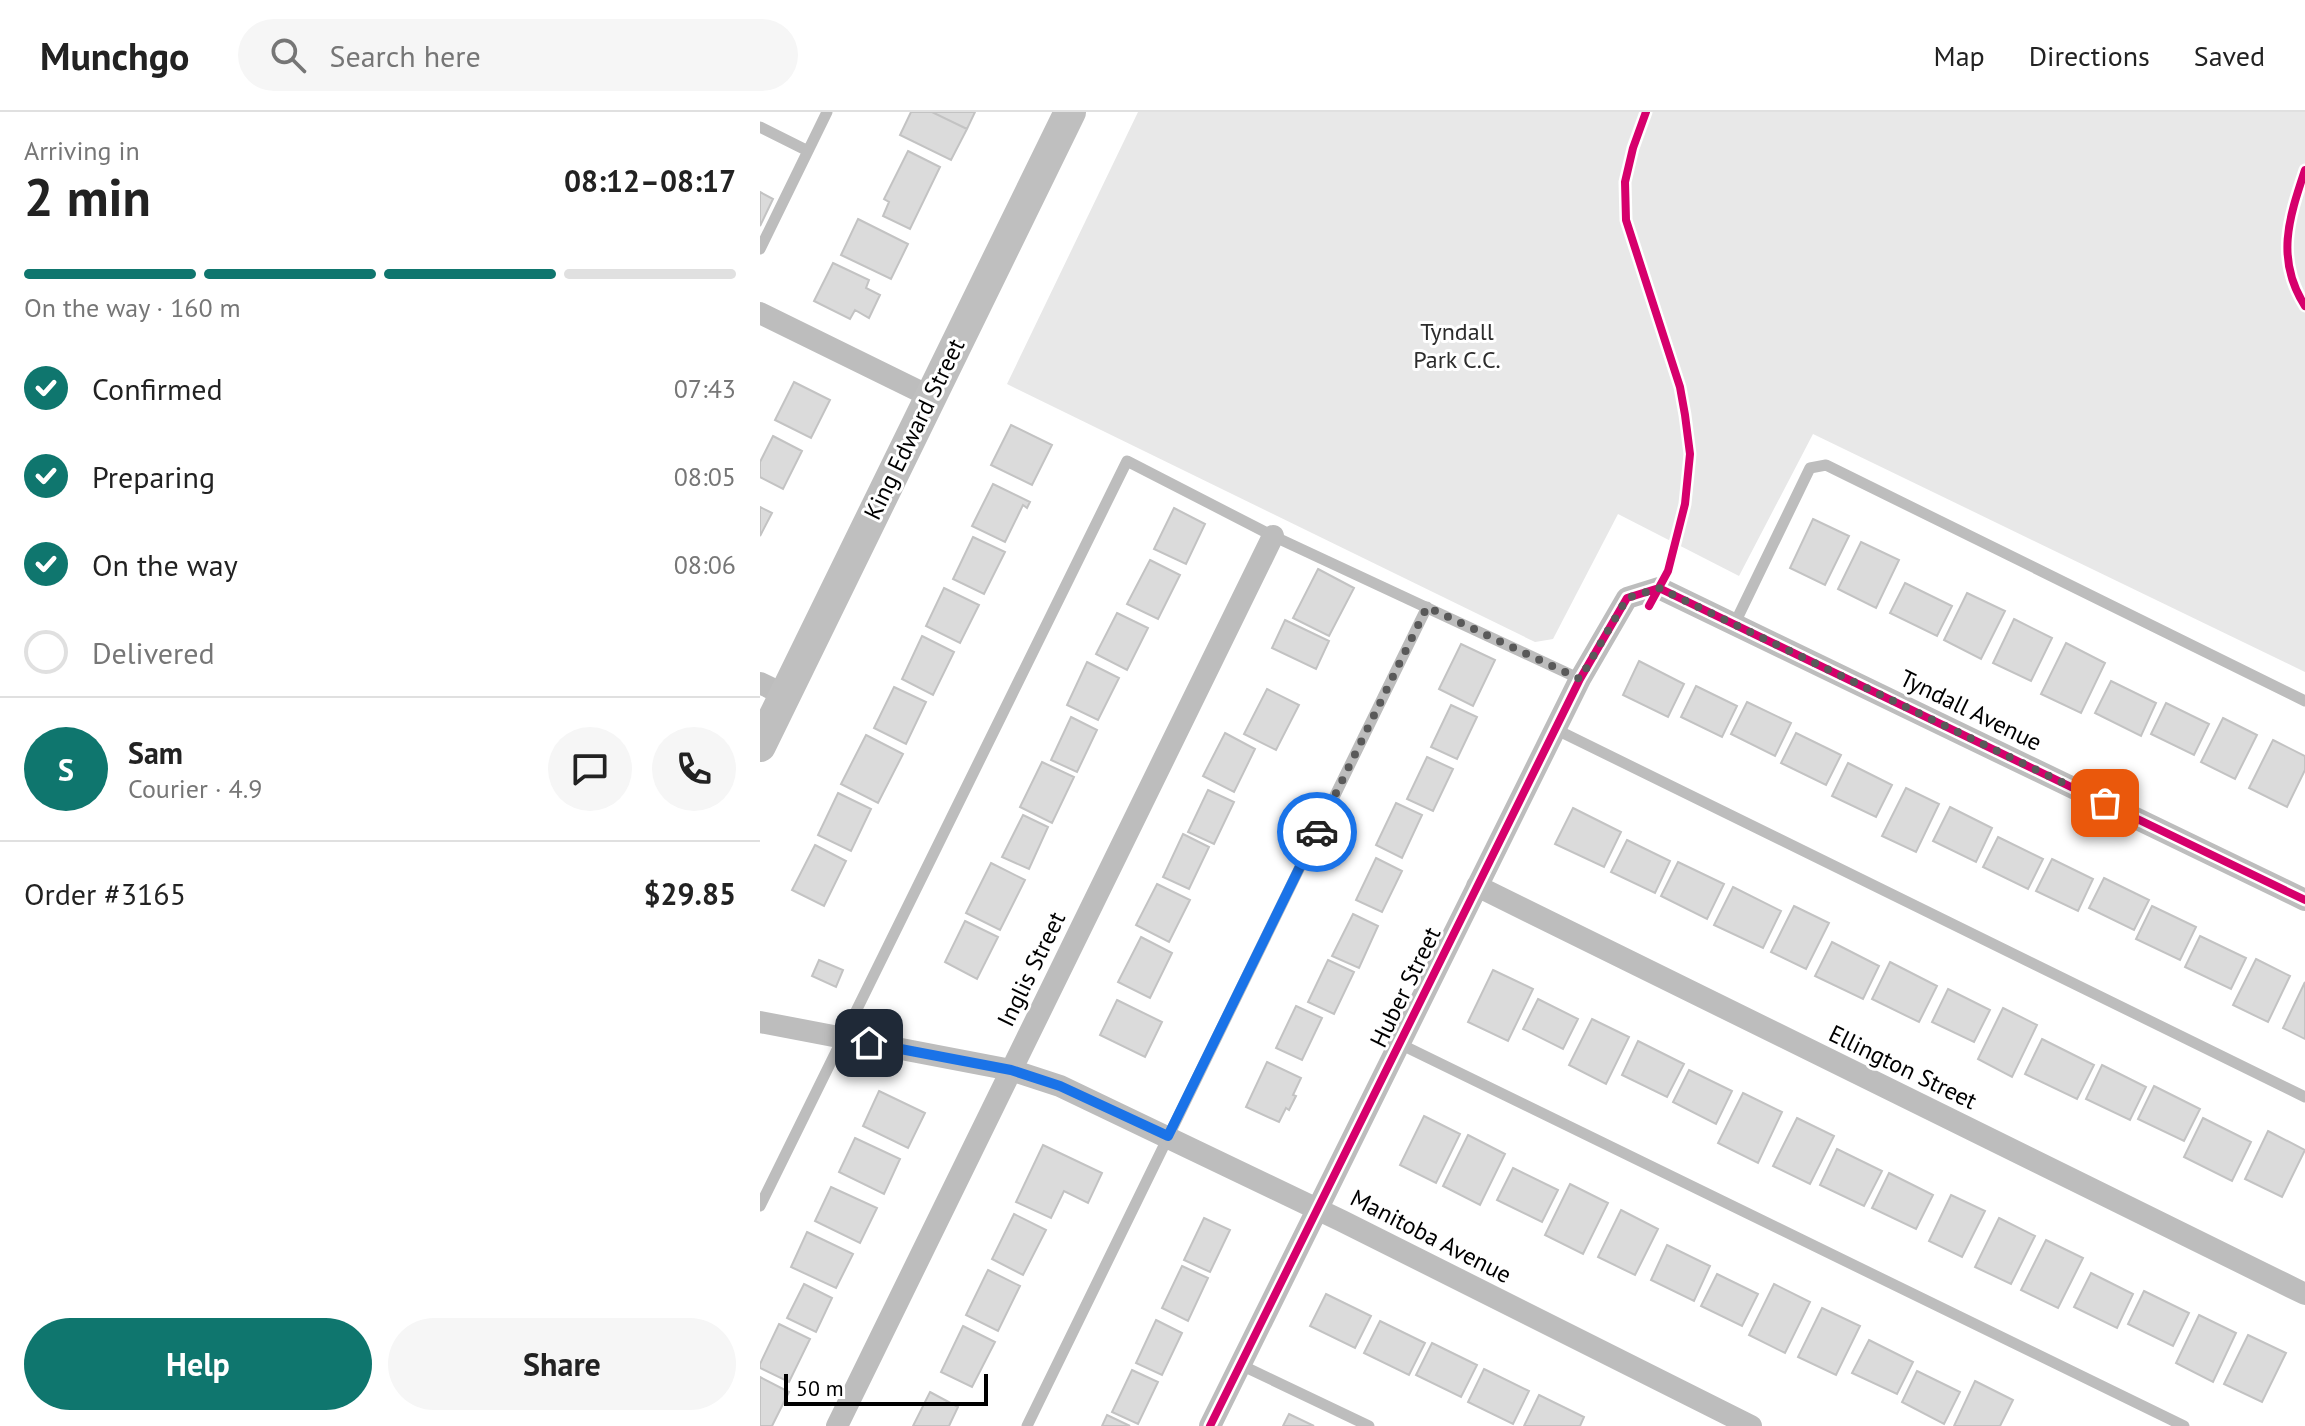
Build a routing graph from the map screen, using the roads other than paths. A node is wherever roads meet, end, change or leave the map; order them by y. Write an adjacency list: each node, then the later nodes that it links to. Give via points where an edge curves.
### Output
1 (827, 112): 4 (lane)
2 (1070, 112): 7 (street, King Edward Street)
3 (760, 127): 4 (lane)
4 (808, 151): 5 (lane)
5 (760, 249)
6 (760, 313): 7 (street)
7 (929, 396): 13 (street, King Edward Street)
8 (1273, 536): 10 (lane); 20 (lane, via 1127,461); 22 (street, Inglis Street)
9 (1659, 588): 11 (street, Tyndall Avenue); 12 (street, Huber Street, via 1627,598)
10 (1427, 607): 12 (lane); 24 (lane)
11 (1734, 625): 14 (lane, via 1810,468 1826,465); 18 (street, Tyndall Avenue)
12 (1580, 679): 15 (street, Huber Street)
13 (772, 689): 16 (street, King Edward Street)
14 (2305, 701)
15 (1555, 729): 17 (street, Huber Street); 23 (lane)
16 (760, 746)
17 (1477, 886): 21 (street, Huber Street); 27 (street, Ellington Street)
18 (2305, 900)
19 (760, 1022): 20 (street, Manitoba Avenue)
20 (841, 1038): 22 (street, Manitoba Avenue); 25 (lane)
21 (1400, 1044): 26 (street, Huber Street); 34 (lane)
22 (1011, 1070): 24 (street, Manitoba Avenue, via 1060,1086); 29 (street, Inglis Street)
23 (2305, 1097)
24 (1168, 1136): 26 (street, Manitoba Avenue); 30 (lane)
25 (760, 1206)
26 (1318, 1209): 28 (street, Huber Street); 33 (street, Manitoba Avenue)
27 (2305, 1294)
28 (1241, 1365): 31 (street, Huber Street); 32 (lane)
29 (837, 1426)
30 (1027, 1426)
31 (1210, 1426)
32 (1369, 1426)
33 (1751, 1426)
34 (2184, 1426)

